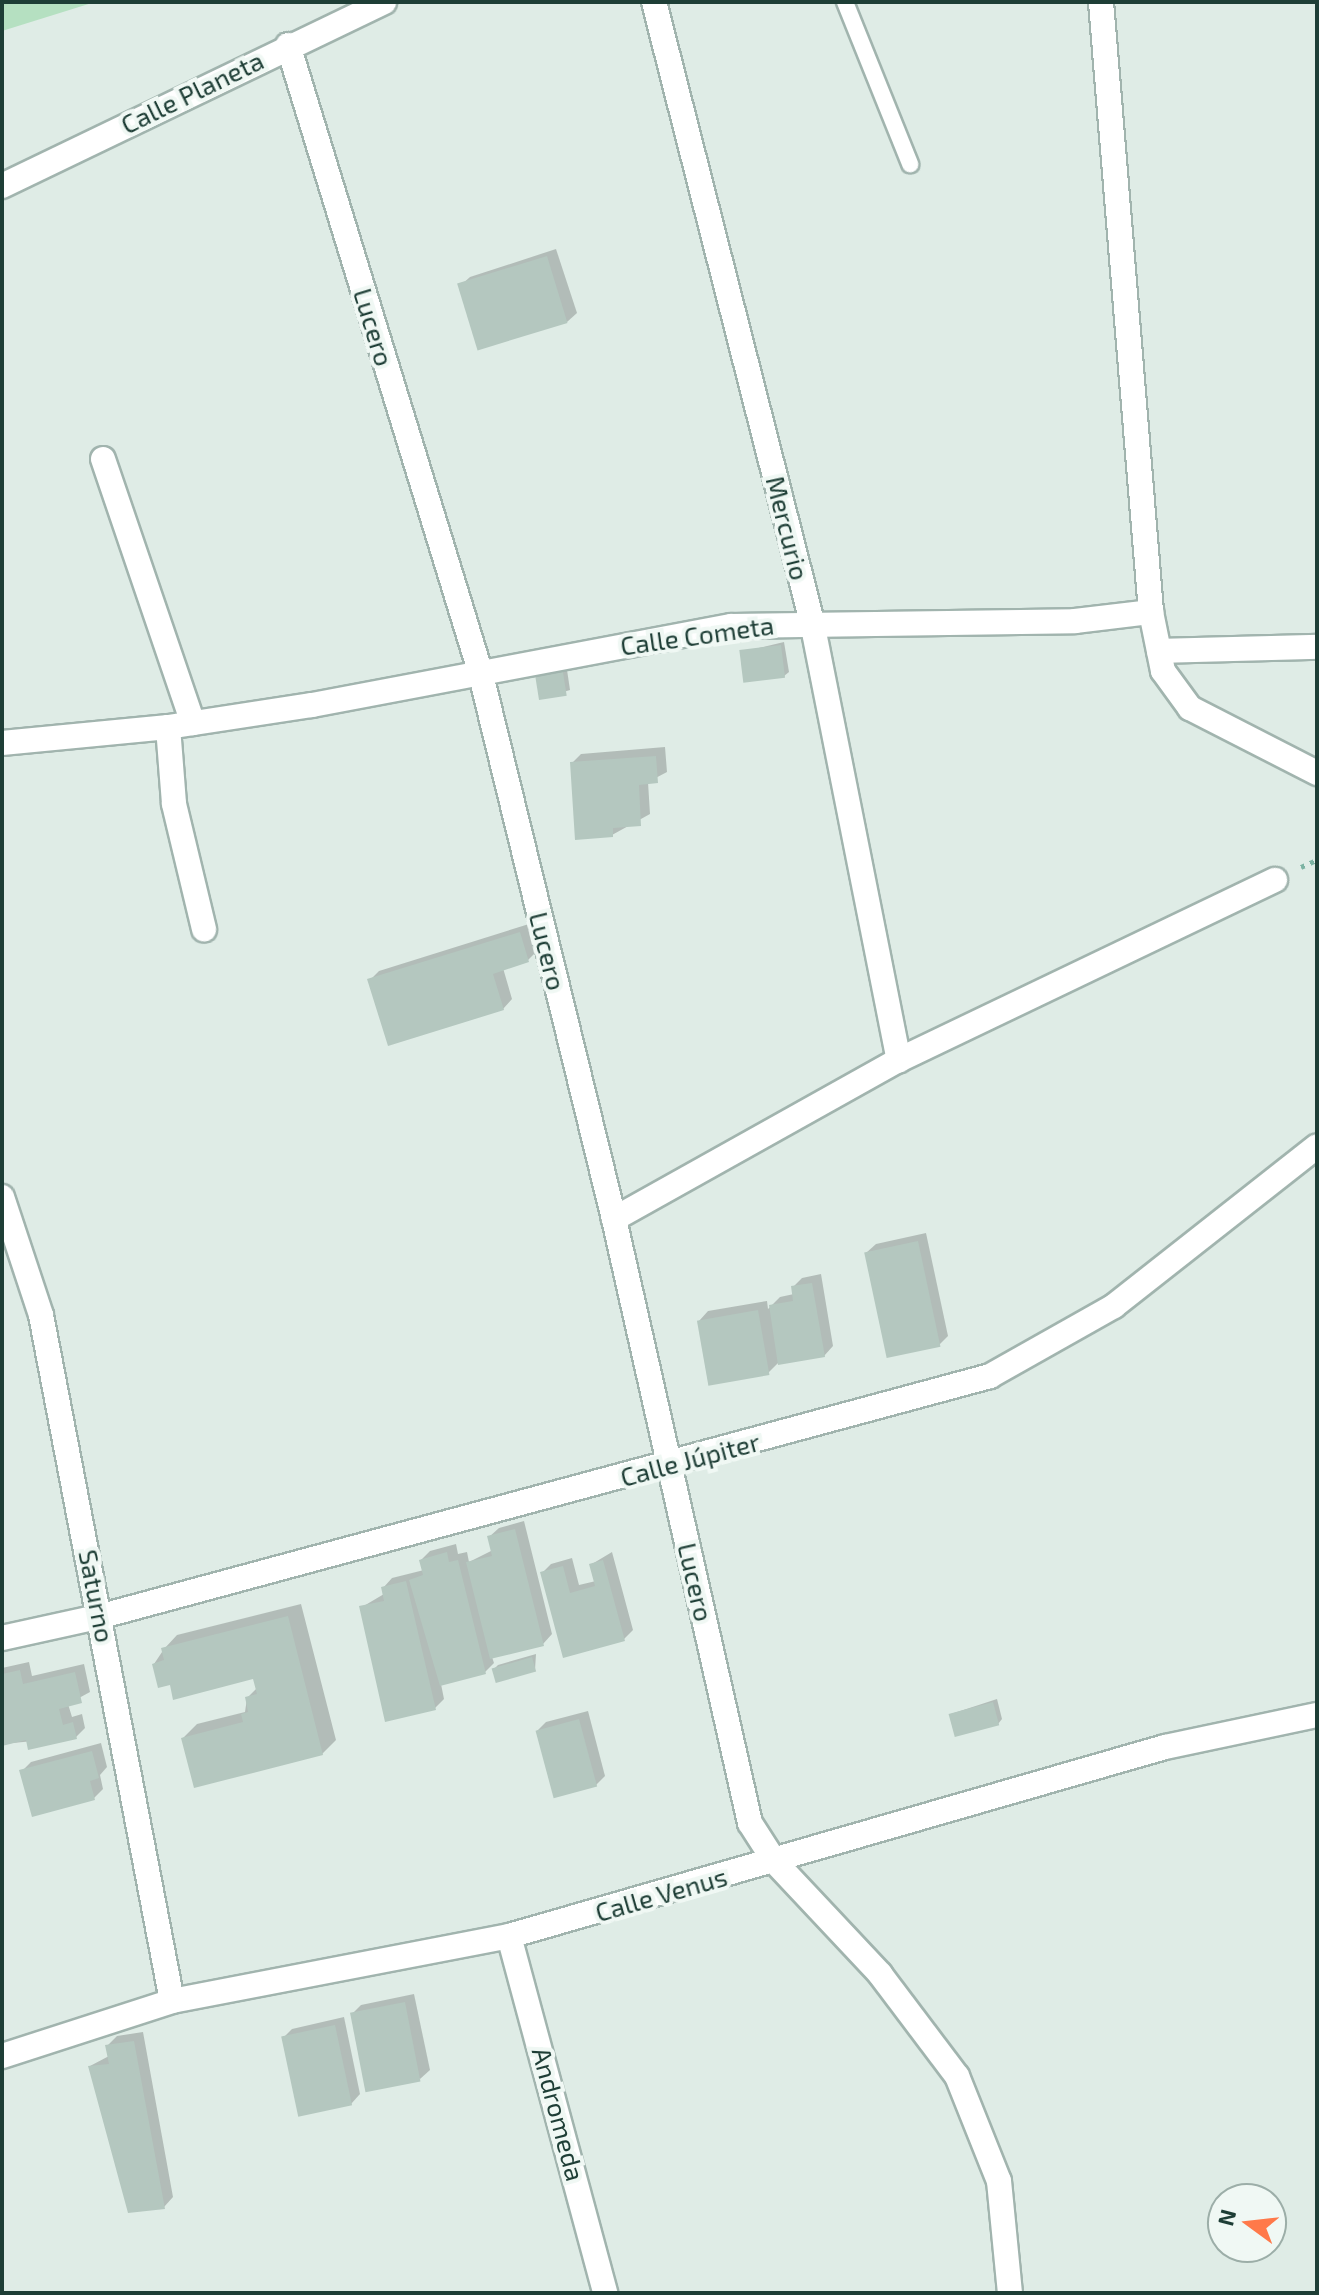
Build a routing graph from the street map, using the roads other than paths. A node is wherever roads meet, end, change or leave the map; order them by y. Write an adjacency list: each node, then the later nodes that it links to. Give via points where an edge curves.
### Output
1 (384, 2): 5 (street, Calle Planeta)
2 (654, 2): 10 (street, Mercurio)
3 (845, 2): 6 (lane)
4 (1101, 2): 9 (street)
5 (288, 45): 7 (street, Calle Planeta); 13 (street, Lucero)
6 (910, 164)
7 (2, 186)
8 (103, 459): 14 (street)
9 (1151, 612): 10 (street, Calle Cometa, via 1075,621); 12 (street)
10 (812, 622): 13 (street, Calle Cometa, via 731,626); 20 (street, Mercurio)
11 (1317, 647): 12 (street)
12 (1159, 651): 17 (street, via 1163,671 1190,708)
13 (480, 671): 14 (street, Calle Cometa); 23 (street, Lucero)
14 (193, 723): 15 (street, Calle Cometa)
15 (168, 727): 16 (street, Calle Cometa); 19 (street, via 174,804)
16 (2, 743)
17 (1317, 773)
18 (1275, 880): 20 (street)
19 (204, 929)
20 (899, 1060): 23 (street)
21 (1317, 1146): 24 (street, Calle Júpiter, via 1114,1306 990,1376)
22 (2, 1197): 25 (street, Saturno, via 41,1315)
23 (614, 1219): 24 (street, Lucero)
24 (670, 1465): 25 (street, Calle Júpiter); 28 (street, Lucero, via 750,1823)
25 (102, 1616): 26 (street, Calle Júpiter); 30 (street, Saturno)
26 (2, 1638)
27 (1317, 1715): 28 (street, Calle Venus, via 1165,1747)
28 (775, 1862): 29 (street, Calle Venus); 33 (street, Lucero, via 880,1974 957,2076 999,2181)
29 (509, 1936): 30 (street, Calle Venus); 32 (street, Andromeda)
30 (172, 2001): 31 (street, Calle Venus)
31 (2, 2056)
32 (605, 2293)
33 (1010, 2293)

